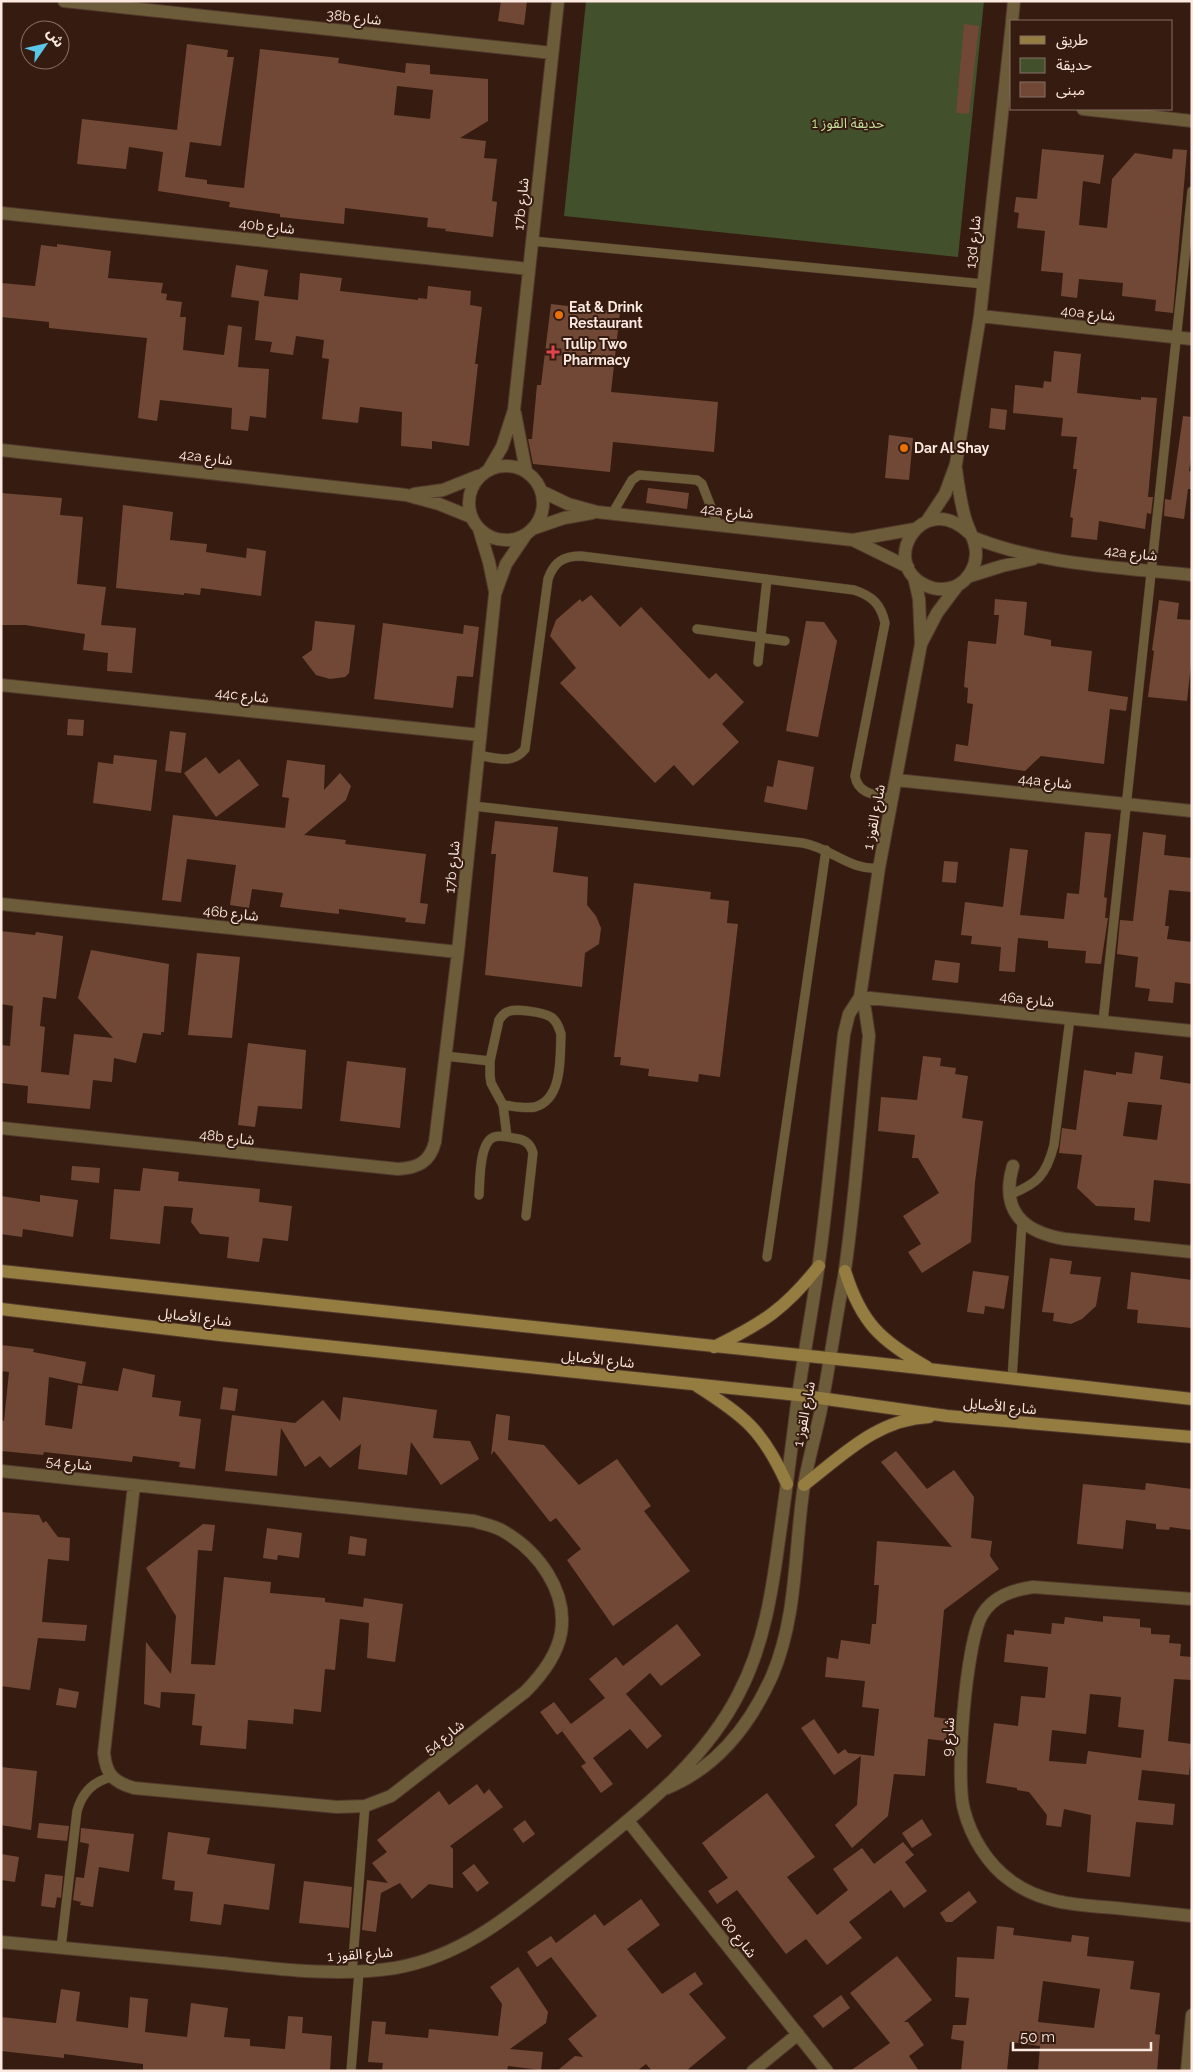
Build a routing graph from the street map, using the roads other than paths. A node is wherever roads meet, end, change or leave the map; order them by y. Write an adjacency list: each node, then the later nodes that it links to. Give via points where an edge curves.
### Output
1 (64, 1): 4 (street, 38b شارع)
2 (558, 1): 6 (street, 17b شارع)
3 (1014, 1): 5 (street, 13d شارع)
4 (112, 4): 6 (street, 38b شارع)
5 (1012, 20)
6 (552, 53): 13 (street, 17b شارع)
7 (1010, 61): 8 (street, 13d شارع)
8 (1008, 100): 15 (street, 13d شارع)
9 (1092, 110): 10 (street)
10 (1192, 121)
11 (1192, 191): 17 (lane)
12 (1, 213): 14 (street, 40b شارع)
13 (532, 242): 14 (street, 17b شارع); 15 (lane)
14 (529, 269): 19 (street, 17b شارع)
15 (984, 284): 16 (street, 13d شارع)
16 (980, 316): 17 (street, 40a شارع); 21 (street, 13d شارع)
17 (1176, 338): 18 (street, 40a شارع); 37 (lane)
18 (1192, 339)
19 (514, 410): 22 (street, 17b شارع); 23 (street, 17b شارع, via 502,447)
20 (1, 450): 25 (street, 42a شارع)
21 (956, 464): 29 (street, 13d شارع, via 945,494); 34 (street, 13d شارع, via 960,498)
22 (526, 471): 23 (street, via 508,465); 24 (street)
23 (484, 472): 25 (street, 42a شارع, via 443,490); 28 (street, via 471,488 468,502)
24 (541, 491): 26 (street, 42a شارع, via 568,504); 33 (street, via 543,505 540,518)
25 (406, 495): 28 (street, 42a شارع)
26 (597, 512): 27 (street, 42a شارع); 33 (street, 42a شارع, via 564,518)
27 (612, 514): 30 (street, 42a شارع); 30 (lane, via 632,480 639,476 697,480 702,484)
28 (471, 517): 31 (street)
29 (927, 521): 32 (street); 34 (street, via 938,518 950,520 960,524)
30 (718, 524): 35 (street, 42a شارع)
31 (479, 529): 33 (street, via 502,540); 42 (street, 17b شارع, via 490,562)
32 (915, 529): 35 (street, 42a شارع); 38 (street, via 906,547)
33 (528, 533): 42 (street, 17b شارع, via 506,564)
34 (970, 535): 36 (street, 42a شارع); 41 (street, via 976,558 973,568)
35 (853, 540): 38 (street, 42a شارع)
36 (1038, 558): 37 (street, 42a شارع); 41 (street, 42a شارع, via 1002,566)
37 (1151, 571): 39 (street, 42a شارع); 53 (lane)
38 (911, 572): 41 (street, via 930,588 940,589); 46 (street, شارع القوز 1, via 920,607)
39 (1192, 575)
40 (767, 579): 44 (lane); 50 (lane, via 581,556 559,560 548,579 525,749 514,759); 52 (lane, via 854,590 876,601 882,611 885,623 883,636 855,776 864,791)
41 (962, 581): 46 (street, شارع القوز 1, via 937,613)
42 (495, 594): 49 (street, 17b شارع)
43 (697, 629): 44 (lane)
44 (761, 638): 45 (lane); 47 (lane)
45 (785, 641)
46 (921, 644): 51 (street, شارع القوز 1)
47 (758, 662)
48 (1, 685): 49 (street, 44c شارع)
49 (480, 735): 50 (street, 17b شارع)
50 (478, 755): 54 (street, 17b شارع)
51 (896, 780): 52 (street, شارع القوز 1); 53 (street, 44a شارع)
52 (893, 798): 57 (street, شارع القوز 1)
53 (1126, 805): 55 (street, 44a شارع); 62 (lane)
54 (474, 806): 56 (lane, via 803,843); 59 (street, 17b شارع)
55 (1192, 811)
56 (826, 850): 57 (lane, via 856,866); 76 (lane)
57 (880, 868): 60 (street, شارع القوز 1)
58 (1, 904): 59 (street, 46b شارع)
59 (458, 952): 64 (street, 17b شارع)
60 (860, 997): 61 (street, 46a شارع); 77 (street, شارع القوز 1, via 849,1014 844,1034); 79 (street, شارع القوز 1, via 867,1016 869,1036)
61 (1070, 1018): 62 (street, 46a شارع); 72 (lane, via 1050,1161 1031,1186)
62 (1103, 1022): 63 (street, 46a شارع)
63 (1192, 1031)
64 (445, 1056): 65 (lane); 69 (street, 17b شارع)
65 (490, 1061): 66 (lane, via 491,1083); 66 (lane, via 498,1020 507,1012 518,1010 544,1014 559,1028 561,1042 551,1096 533,1107)
66 (503, 1105): 68 (lane)
67 (1, 1128): 69 (street, 48b شارع, via 398,1169 419,1166 428,1159)
68 (507, 1137): 71 (lane, via 493,1137 484,1146); 73 (lane, via 526,1141 533,1153)
69 (435, 1142)
70 (1012, 1166): 72 (street)
71 (479, 1195)
72 (1009, 1195): 74 (street)
73 (526, 1216)
74 (1022, 1222): 75 (street, via 1049,1237); 85 (lane)
75 (1192, 1252)
76 (767, 1257)
77 (819, 1266): 81 (main road, via 776,1312); 82 (street, شارع القوز 1)
78 (1, 1271): 81 (main road, شارع الأصايل)
79 (845, 1271): 83 (street, شارع القوز 1); 84 (main road, via 859,1308 879,1335)
80 (1, 1309): 86 (main road, شارع الأصايل)
81 (714, 1347): 82 (main road, شارع الأصايل)
82 (804, 1356): 83 (main road, شارع الأصايل); 87 (street, شارع القوز 1)
83 (830, 1358): 84 (main road, شارع الأصايل); 88 (street, شارع القوز 1)
84 (934, 1371): 85 (main road, شارع الأصايل)
85 (1012, 1379): 89 (main road, شارع الأصايل)
86 (692, 1384): 87 (main road, شارع الأصايل); 93 (main road, via 730,1406 760,1434)
87 (798, 1395): 88 (main road, شارع الأصايل); 93 (street, شارع القوز 1)
88 (823, 1399): 90 (main road, شارع الأصايل); 95 (street, شارع القوز 1)
89 (1192, 1399)
90 (947, 1416): 91 (main road, شارع الأصايل); 95 (main road, via 898,1422 876,1431)
91 (1192, 1437)
92 (1, 1471): 94 (street, شارع 54)
93 (787, 1484): 98 (street, شارع القوز 1, via 772,1594 750,1670 720,1725)
94 (134, 1485): 97 (street, via 104,1753 105,1766); 99 (street, شارع 54, via 474,1522 502,1530 528,1549 548,1574 561,1604 561,1633 552,1658 536,1681 403,1788)
95 (804, 1485): 98 (street, شارع القوز 1, via 793,1600 786,1635 757,1707 736,1738 719,1755 685,1781)
96 (1192, 1598): 101 (street, شارع 9, via 1033,1586 1014,1590 996,1599 983,1614 975,1632 960,1780 963,1809 973,1836 991,1862 1011,1881 1061,1903)
97 (112, 1776): 99 (street, شارع 54, via 134,1788 337,1807); 103 (lane, via 92,1785 77,1811)
98 (665, 1789): 100 (street, شارع القوز 1)
99 (365, 1806): 104 (lane)
100 (628, 1821): 104 (street, شارع القوز 1, via 496,1926 465,1944 397,1968); 106 (street, شارع 60)
101 (1192, 1916)
102 (1, 1942): 103 (street, شارع القوز 1)
103 (61, 1948): 104 (street, شارع القوز 1, via 304,1972)
104 (355, 1972): 107 (lane)
105 (1192, 2015): 110 (street)
106 (798, 2034): 108 (street); 109 (street, شارع 60)
107 (351, 2071)
108 (753, 2071)
109 (827, 2071)
110 (1187, 2071)

